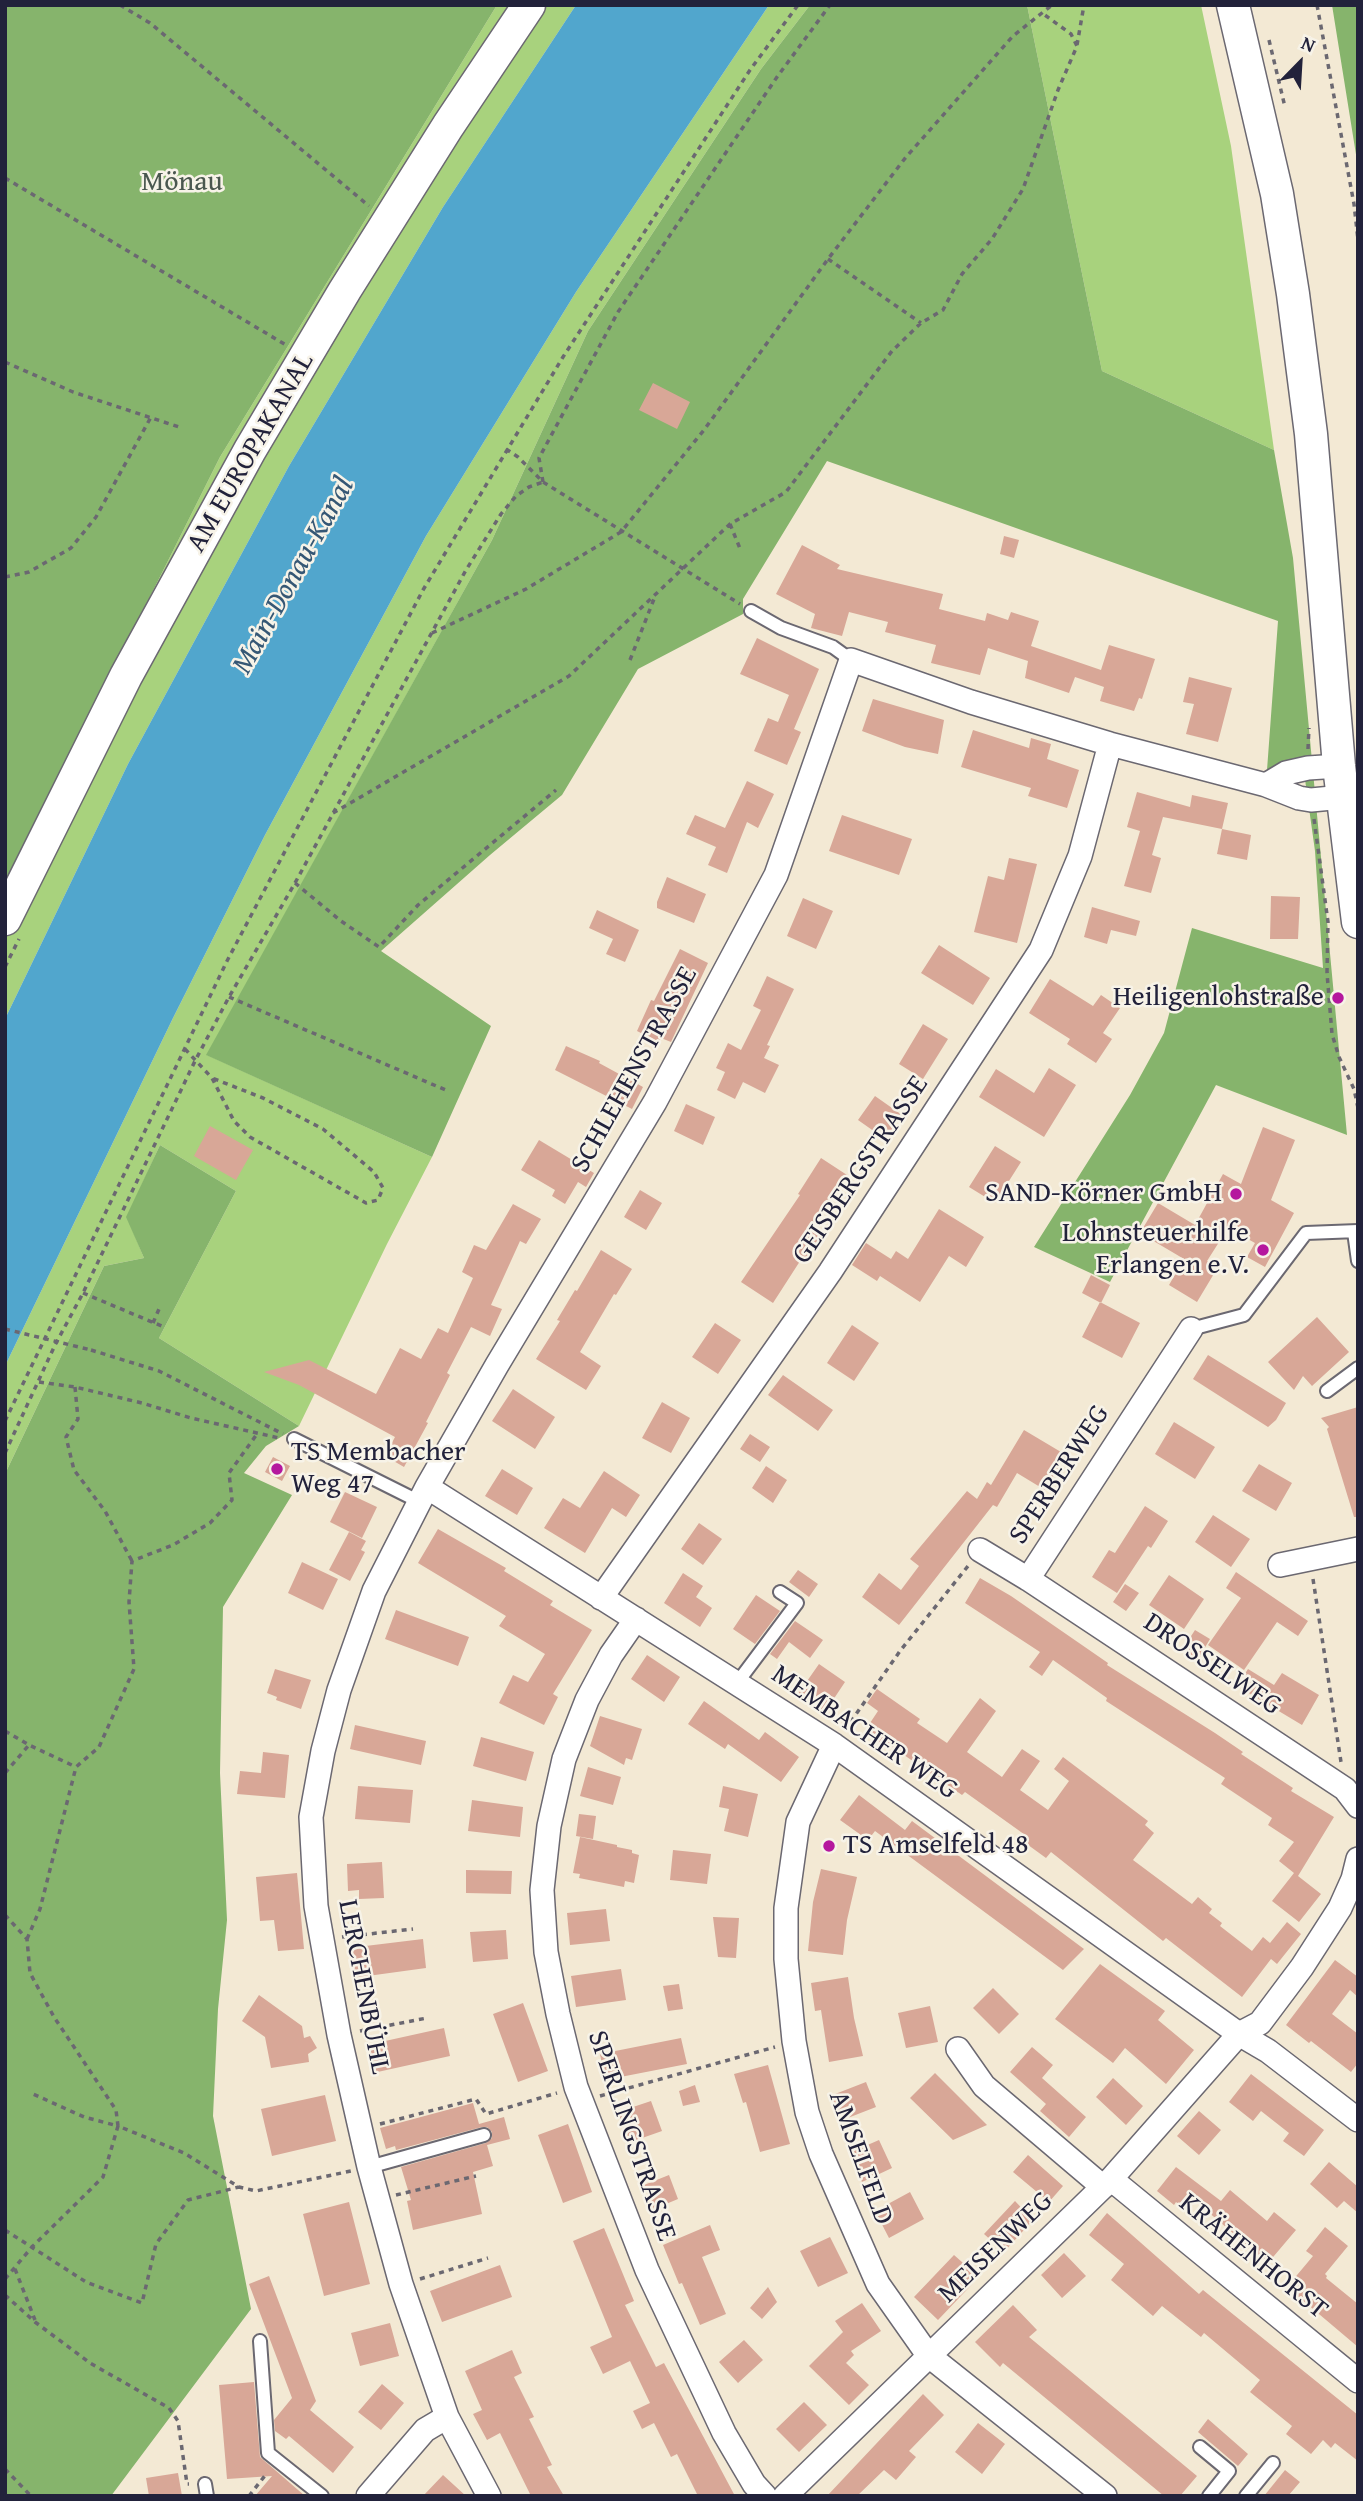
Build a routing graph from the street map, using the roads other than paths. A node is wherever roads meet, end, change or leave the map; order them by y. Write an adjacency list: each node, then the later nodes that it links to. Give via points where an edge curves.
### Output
1 (529, 5): 9 (main road, AM EUROPAKANAL, via 389,220 250,450 139,653)
2 (1233, 5): 6 (main road, via 1275,181 1291,281)
3 (751, 611): 4 (lane, via 781,628 833,647)
4 (851, 660): 5 (street); 17 (street, SCHLEHENSTRASSE, via 776,875 655,1102)
5 (1110, 744): 7 (street); 23 (street, GEISBERGSTRASSE, via 1080,856 1041,950 830,1272)
6 (1344, 766): 7 (street, via 1308,768); 8 (main road)
7 (1266, 785): 8 (street, via 1311,800)
8 (1350, 797): 10 (main road)
9 (5, 919)
10 (1358, 922)
11 (1356, 1231): 12 (lane); 13 (lane, via 1306,1233 1244,1315)
12 (1358, 1261)
13 (1191, 1329): 21 (street, SPERBERWEG)
14 (1358, 1368): 15 (lane)
15 (1327, 1391)
16 (294, 1439): 17 (lane)
17 (424, 1494): 23 (street, MEMBACHER WEG); 33 (street, LERCHENBÜHL, via 374,1591 339,1690 311,1817 321,1939)
18 (1358, 1549): 20 (street)
19 (980, 1550): 21 (street, SPERBERWEG)
20 (1280, 1566)
21 (1028, 1579): 27 (street, DROSSELWEG)
22 (780, 1592): 25 (lane, via 797,1604)
23 (601, 1598): 24 (street, MEMBACHER WEG)
24 (636, 1619): 25 (street, MEMBACHER WEG); 44 (street, SPERLINGSTRASSE, via 587,1700 564,1759 549,1826 542,1890 546,1952 579,2094 653,2283 723,2433)
25 (737, 1683): 26 (street, MEMBACHER WEG)
26 (834, 1745): 29 (street, MEMBACHER WEG); 36 (street, AMSELFELD, via 799,1822 786,1908 794,2041 807,2112 847,2217 878,2284)
27 (1354, 1799)
28 (1358, 1859): 29 (street, via 1340,1908 1302,1967 1259,2023)
29 (1239, 2034): 31 (street, MEMBACHER WEG); 34 (street, MEISENWEG)
30 (958, 2049): 34 (street, KRÄHENHORST, via 984,2087)
31 (1358, 2120)
32 (484, 2134): 33 (lane)
33 (369, 2167): 38 (street, LERCHENBÜHL, via 401,2284)
34 (1107, 2183): 36 (street, MEISENWEG); 37 (street, KRÄHENHORST)
35 (260, 2341): 41 (lane, via 268,2453)
36 (928, 2355): 45 (street, MEISENWEG); 46 (street, AMSELFELD)
37 (1358, 2381)
38 (447, 2417): 42 (street, via 425,2430); 43 (street, LERCHENBÜHL)
39 (1200, 2447): 47 (lane, via 1229,2471)
40 (1273, 2463): 48 (lane)
41 (323, 2496)
42 (369, 2496)
43 (489, 2496)
44 (765, 2496)
45 (785, 2496)
46 (1105, 2496)
47 (1209, 2496)
48 (1246, 2496)

